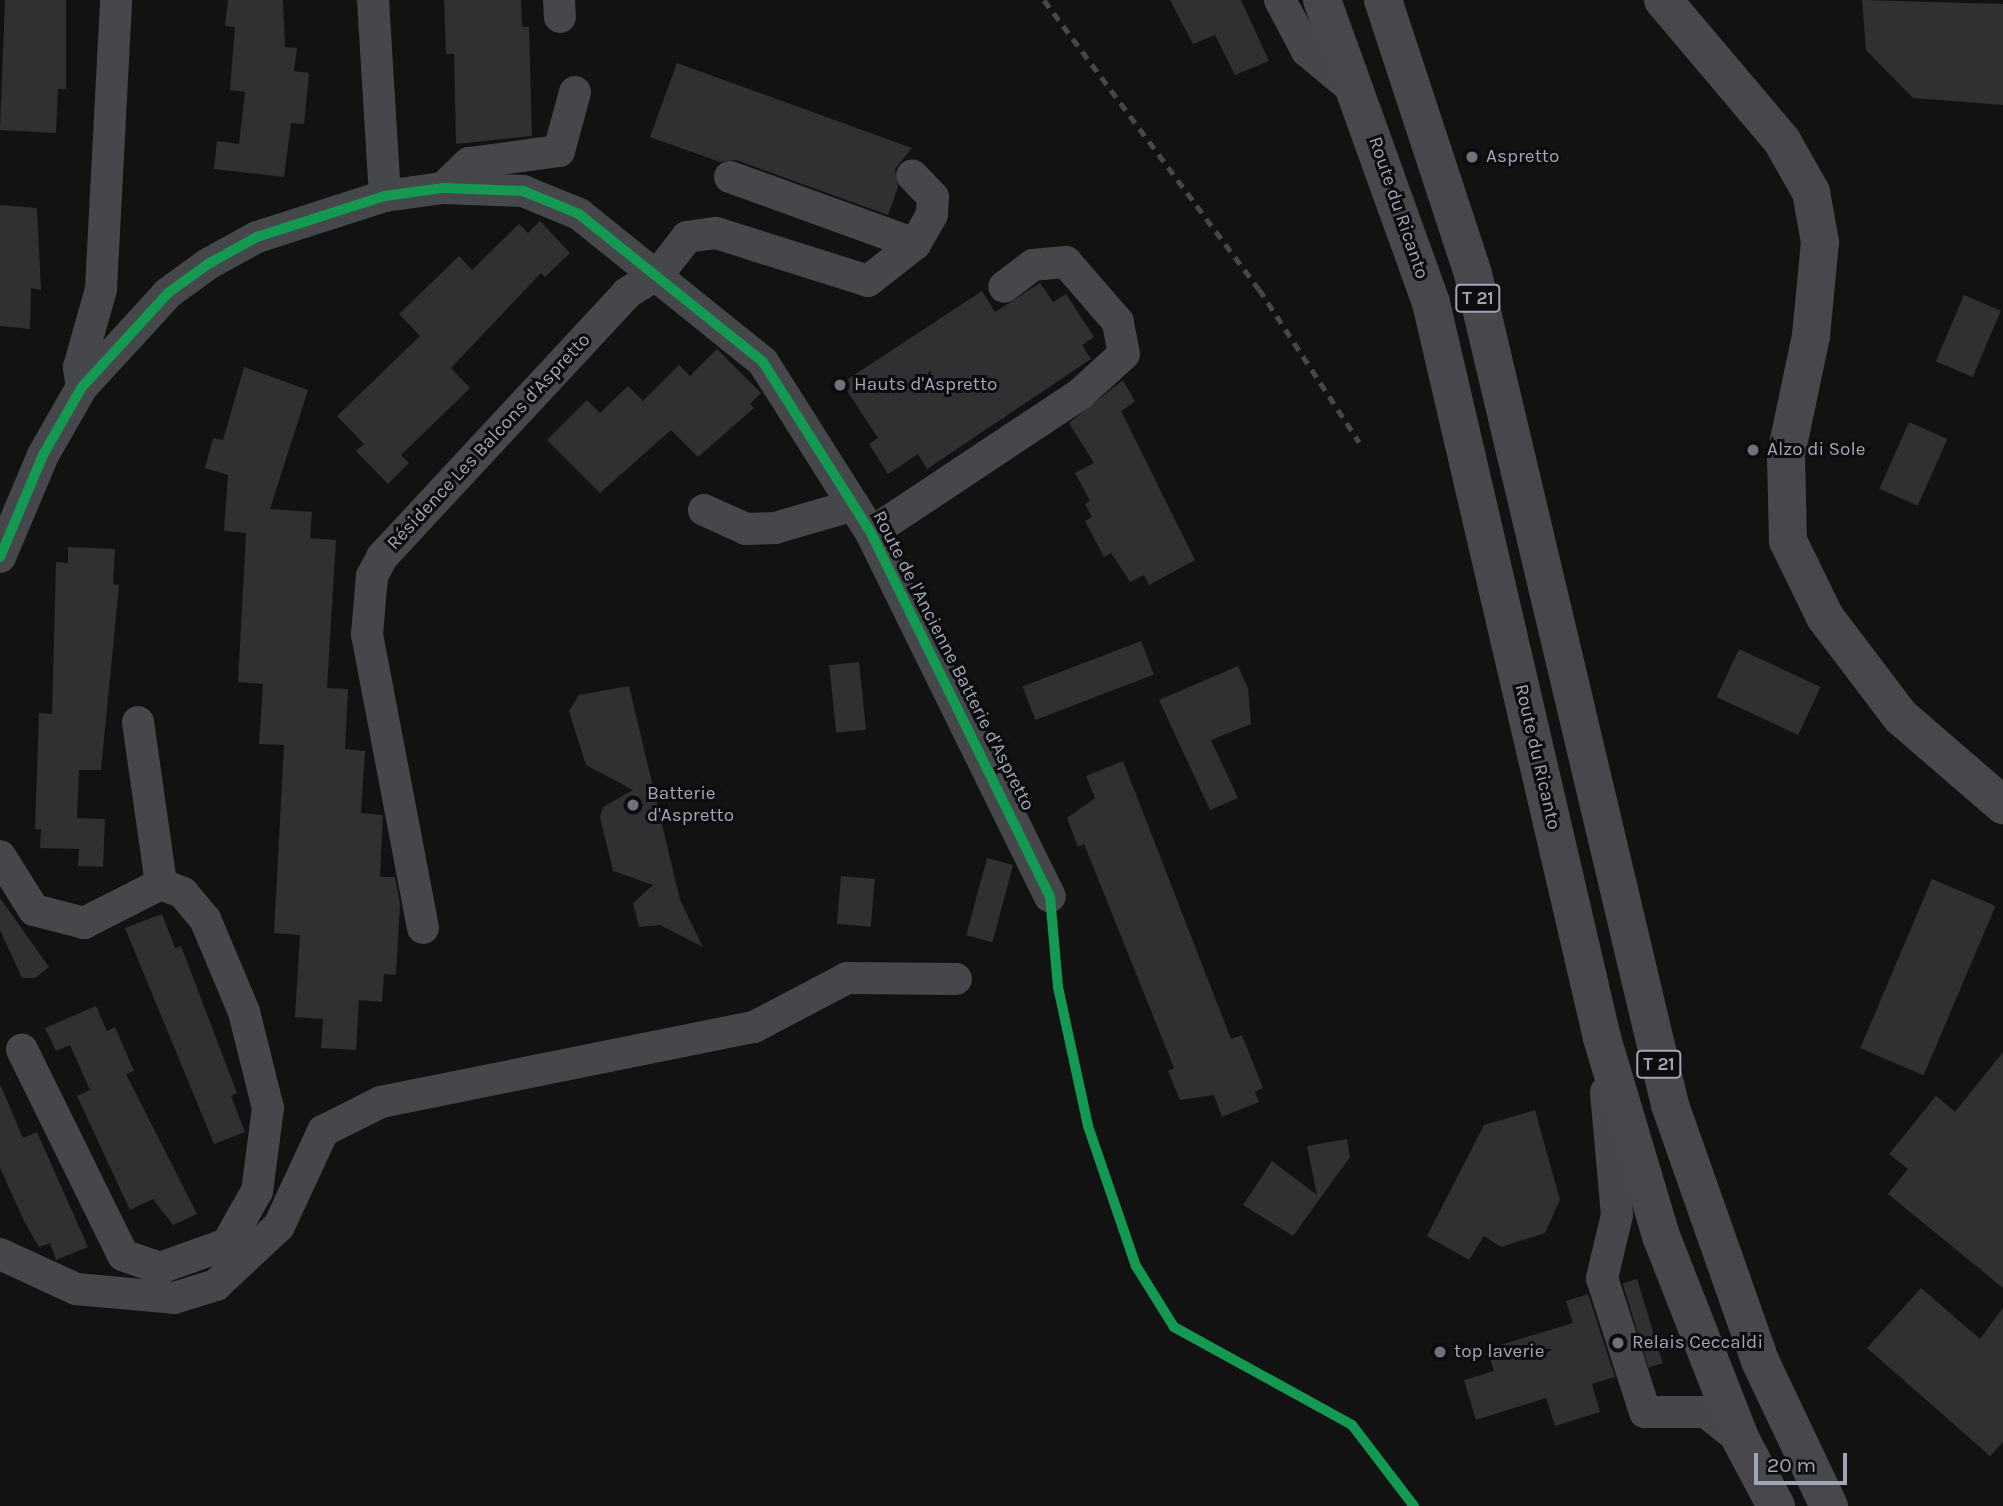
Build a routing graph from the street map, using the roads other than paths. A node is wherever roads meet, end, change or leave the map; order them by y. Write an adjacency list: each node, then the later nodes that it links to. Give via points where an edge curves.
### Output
1 (116, 0): 16 (street, via 101,289 79,366)
2 (373, 0): 12 (street)
3 (1280, 0): 7 (street, via 1307,51)
4 (1322, 0): 7 (main road, Route du Ricanto / T 21)
5 (1383, 0): 33 (main road, T 21, via 1473,274 1670,1105 1760,1361)
6 (1663, 0): 22 (main road, via 1782,141 1811,192 1820,242 1811,336 1786,455 1788,541 1825,617 1901,717)
7 (1354, 90): 28 (main road, Route du Ricanto / T 21, via 1431,303)
8 (575, 92): 11 (street, via 559,151 469,163)
9 (912, 175): 13 (street, via 933,197 932,214)
10 (730, 177): 13 (street)
11 (443, 188): 12 (street, Route de l'Ancienne Batterie d'Aspretto); 14 (street, Route de l'Ancienne Batterie d'Aspretto, via 523,191 579,214)
12 (385, 196): 16 (street, Route de l'Ancienne Batterie d'Aspretto, via 257,237 208,264 168,293)
13 (915, 244): 14 (street, Résidence Les Balcons d'Aspretto, via 884,272 853,280 716,233 698,233 687,237)
14 (660, 272): 17 (street, Route de l'Ancienne Batterie d'Aspretto, via 763,362); 26 (street, Résidence Les Balcons d'Aspretto, via 627,293 382,557 372,576 367,602 371,670)
15 (1004, 287): 19 (street, via 1033,265 1066,262 1118,322 1124,354 1080,394)
16 (82, 387): 20 (street, Route de l'Ancienne Batterie d'Aspretto, via 43,455)
17 (854, 505): 18 (street, via 775,528 746,529); 19 (street, Route de l'Ancienne Batterie d'Aspretto)
18 (704, 510)
19 (871, 533): 25 (street, Route de l'Ancienne Batterie d'Aspretto)
20 (0, 557)
21 (138, 722): 24 (street)
22 (2003, 804)
23 (0, 856): 24 (street, via 34,910 84,923)
24 (161, 884): 29 (street, via 183,893 205,919 244,1012 268,1108 257,1191 228,1244 160,1268 123,1255)
25 (1050, 896)
26 (423, 928)
27 (956, 979): 30 (street, via 847,978 754,1027 381,1102 323,1131 279,1226 216,1286 174,1298 76,1289)
28 (1602, 1038): 31 (main road, Route du Ricanto / T 21, via 1661,1236); 31 (street, via 1617,1215 1602,1278 1645,1412 1706,1412)
29 (22, 1050)
30 (0, 1254)
31 (1741, 1440): 32 (main road, Route du Ricanto / T 21)
32 (1776, 1506)
33 (1829, 1506)

